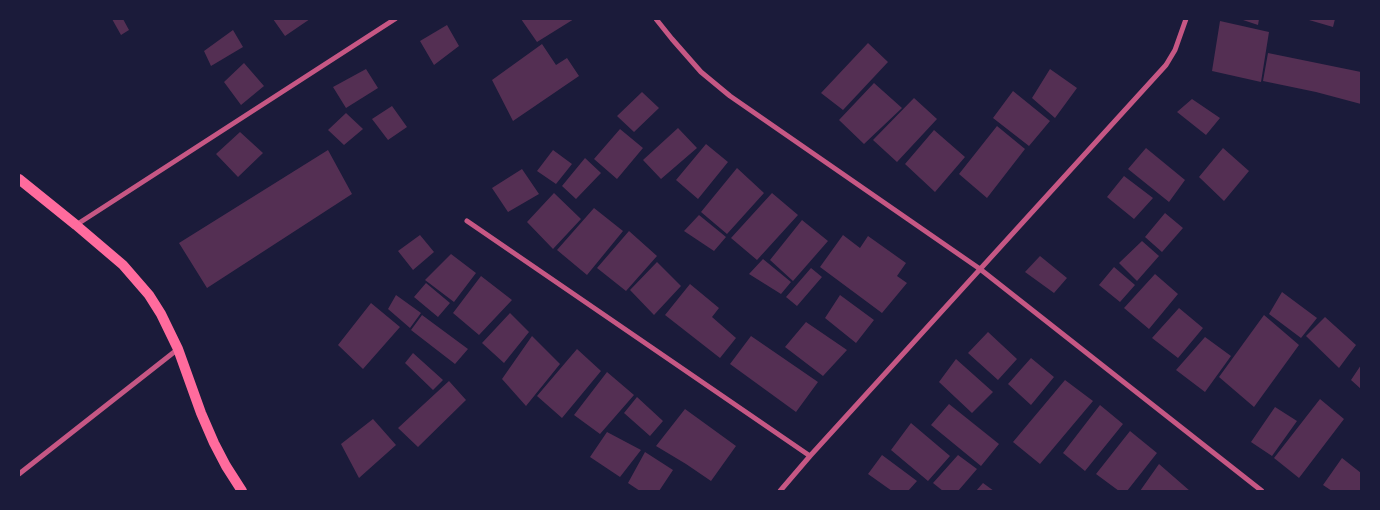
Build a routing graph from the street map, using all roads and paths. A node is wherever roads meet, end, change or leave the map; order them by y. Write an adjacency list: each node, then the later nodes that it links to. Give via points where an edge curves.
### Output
1 (395, 19): 6 (street)
2 (656, 19): 7 (street, via 701,72 730,96)
3 (1186, 19): 7 (street, via 1166,65)
4 (19, 179): 6 (main road)
5 (466, 221): 9 (street)
6 (76, 225): 8 (main road, via 123,265 149,294)
7 (980, 269): 9 (street); 13 (street)
8 (178, 349): 10 (street); 11 (main road, via 214,443)
9 (810, 456): 12 (street)
10 (19, 474)
11 (242, 491)
12 (780, 491)
13 (1262, 491)

